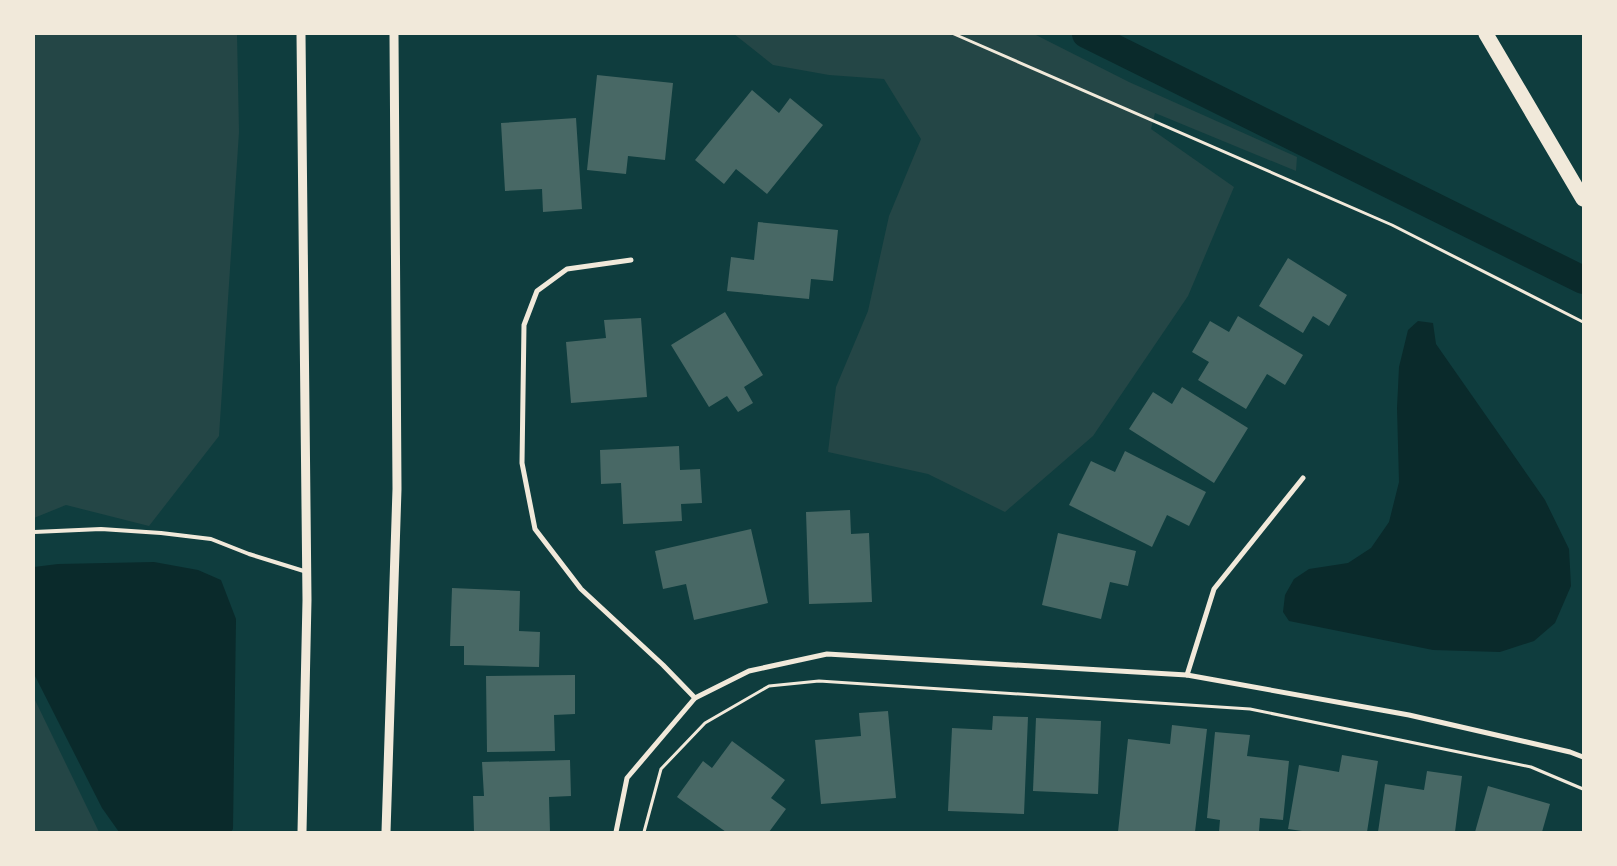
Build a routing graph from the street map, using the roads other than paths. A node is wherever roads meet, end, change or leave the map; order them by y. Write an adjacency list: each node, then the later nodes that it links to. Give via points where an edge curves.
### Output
1 (301, 34): 8 (street)
2 (394, 34): 13 (street, via 397,489)
3 (1486, 34): 4 (highway)
4 (1583, 199)
5 (631, 260): 10 (street, via 567,269 537,291 524,325 522,464 535,529 582,588)
6 (1303, 478): 9 (street, via 1214,589)
7 (34, 532): 8 (lane, via 101,529 211,539)
8 (307, 572): 12 (street)
9 (1187, 675): 10 (street, via 827,654 749,671); 11 (street, via 1409,715 1570,752)
10 (695, 698): 14 (street, via 627,778)
11 (1583, 758)
12 (302, 832)
13 (386, 832)
14 (616, 832)

